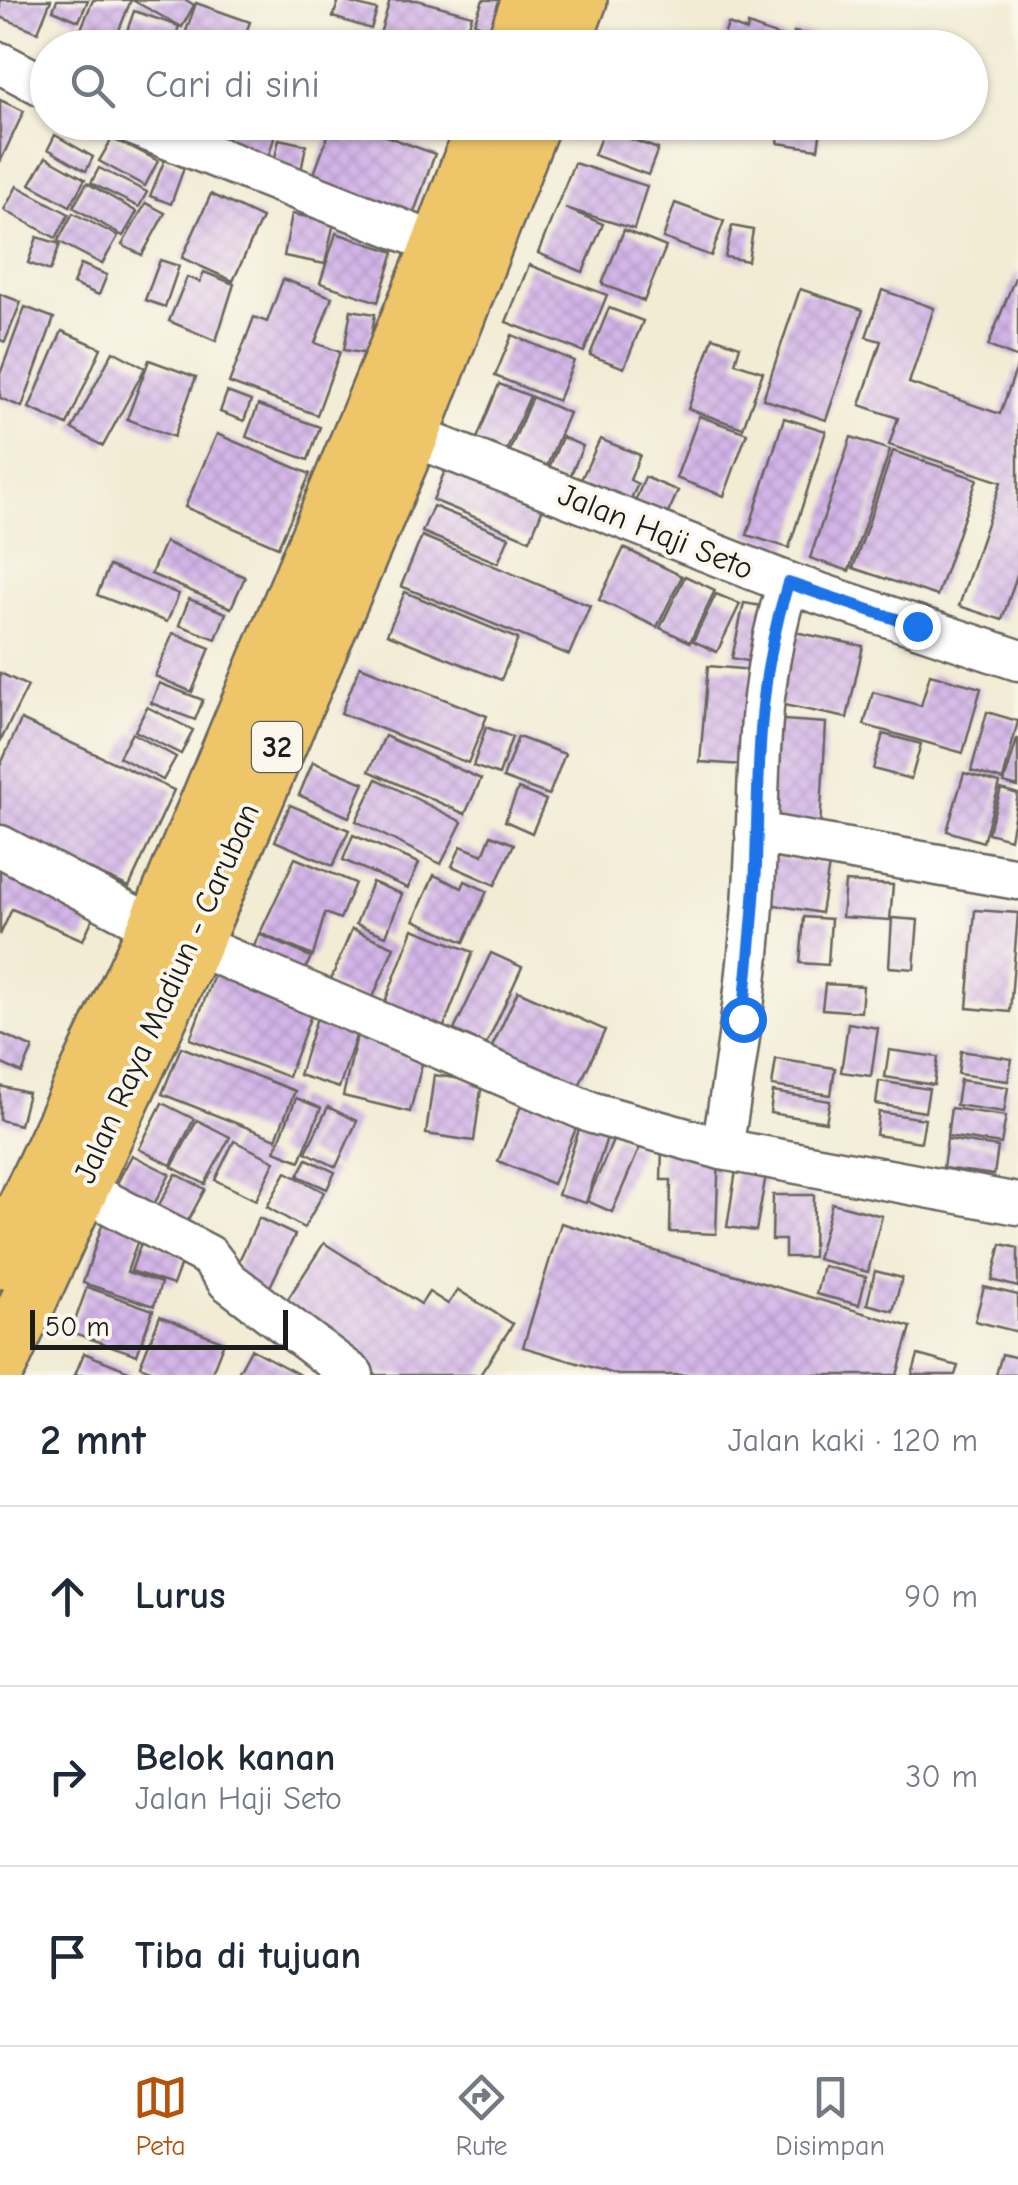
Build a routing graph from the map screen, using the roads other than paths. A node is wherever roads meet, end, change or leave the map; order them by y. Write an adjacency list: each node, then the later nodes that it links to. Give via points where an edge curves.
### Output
1 (530, 0): 3 (highway)
2 (579, 0): 4 (highway)
3 (519, 30)
4 (568, 30)
5 (0, 64): 6 (street)
6 (30, 79)
7 (172, 140): 10 (street)
8 (478, 140): 10 (highway, Jalan Raya Madiun - Caruban / 32)
9 (525, 140): 11 (highway, Jalan Raya Madiun - Caruban / 32)
10 (440, 245): 17 (highway, Jalan Raya Madiun - Caruban / 32)
11 (411, 434): 12 (street, Jalan Haji Seto); 17 (highway, Jalan Raya Madiun - Caruban / 32)
12 (788, 583): 13 (street, Jalan Haji Seto); 14 (street, via 760,700)
13 (1018, 660)
14 (756, 833): 16 (street); 18 (street, via 745,1001)
15 (0, 846): 17 (street)
16 (1018, 879)
17 (174, 936): 18 (street, via 593,1113); 19 (highway, Jalan Raya Madiun - Caruban / 32); 20 (highway, Jalan Raya Madiun - Caruban / 32)
18 (722, 1150): 21 (street)
19 (78, 1186): 23 (highway, Jalan Raya Madiun - Caruban / 32); 24 (street, via 209,1256 228,1282)
20 (13, 1196): 22 (highway, Jalan Raya Madiun - Caruban / 32)
21 (1018, 1204)
22 (0, 1261)
23 (0, 1363)
24 (353, 1375)

